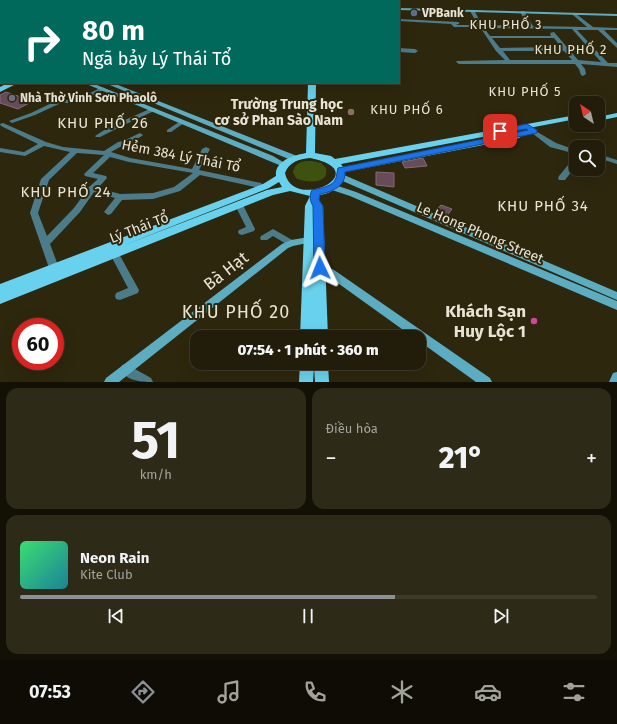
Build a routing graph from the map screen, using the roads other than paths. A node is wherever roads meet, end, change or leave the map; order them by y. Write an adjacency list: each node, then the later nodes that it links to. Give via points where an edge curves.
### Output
1 (400, 9): 2 (main road)
2 (472, 11): 3 (main road); 7 (street)
3 (522, 12): 4 (main road); 8 (street)
4 (575, 14): 5 (main road); 11 (street)
5 (617, 15)
6 (400, 20): 7 (street)
7 (479, 24): 8 (street); 14 (street)
8 (531, 27): 9 (street)
9 (548, 28): 10 (street); 15 (street)
10 (573, 28): 11 (street); 24 (street)
11 (591, 28): 12 (street)
12 (599, 28): 13 (street); 16 (street)
13 (617, 29)
14 (490, 36): 15 (street); 19 (street)
15 (555, 37): 17 (street)
16 (617, 46)
17 (565, 49): 19 (street); 23 (street)
18 (400, 50): 20 (street)
19 (498, 50): 22 (street)
20 (415, 51)
21 (459, 62): 22 (street)
22 (508, 62): 23 (street)
23 (576, 62): 24 (street); 26 (street)
24 (606, 64): 25 (street)
25 (617, 64)
26 (583, 74)
27 (12, 84): 32 (main road)
28 (90, 84): 31 (main road)
29 (110, 84): 54 (main road)
30 (312, 84): 53 (main road)
31 (102, 89): 34 (main road); 39 (street, via 80,102 60,101)
32 (0, 90)
33 (617, 109): 35 (main road)
34 (152, 110): 40 (main road); 46 (street)
35 (605, 112)
36 (617, 115): 37 (main road)
37 (605, 118)
38 (569, 119): 43 (main road)
39 (12, 121)
40 (182, 122): 44 (street); 57 (main road)
41 (569, 124): 43 (main road)
42 (3, 127): 47 (street, Hẻm 384 Lý Thái Tổ)
43 (531, 129): 51 (street, via 553,145); 58 (main road)
44 (169, 131)
45 (140, 135): 52 (street, via 120,143)
46 (98, 136)
47 (43, 144): 49 (street, via 25,154); 50 (street, Hẻm 384 Lý Thái Tổ)
48 (206, 149): 60 (street)
49 (0, 150)
50 (76, 150): 52 (street, Hẻm 384 Lý Thái Tổ); 74 (street, via 45,179 34,213)
51 (569, 150)
52 (107, 154): 60 (street, Hẻm 384 Lý Thái Tổ); 66 (street, via 88,174 103,178)
53 (310, 155): 54 (main road); 58 (main road, via 324,157)
54 (294, 158): 57 (main road)
55 (605, 158): 56 (street)
56 (617, 162)
57 (284, 165): 61 (main road)
58 (339, 170): 63 (main road); 81 (main road, Le Hong Phong Street)
59 (569, 170): 62 (street)
60 (197, 171): 64 (street, Hẻm 384 Lý Thái Tổ, via 258,185); 68 (street, via 177,189 153,196)
61 (281, 177): 64 (main road, Lý Thái Tổ); 65 (main road)
62 (562, 178)
63 (332, 187): 67 (main road); 83 (main road, Le Hong Phong Street)
64 (261, 188): 77 (main road, Lý Thái Tổ)
65 (290, 188): 67 (main road); 69 (main road, Lý Thái Tổ, via 271,192)
66 (92, 189): 68 (street); 74 (street, via 77,210)
67 (315, 196): 73 (main road, via 310,206); 78 (main road, via 318,206)
68 (120, 197): 70 (street)
69 (239, 205): 71 (street, via 251,229); 76 (main road, Lý Thái Tổ)
70 (108, 212)
71 (242, 232)
72 (264, 238): 75 (street, via 273,232)
73 (309, 240): 75 (main road, Bà Hạt); 84 (main road)
74 (45, 242): 77 (street)
75 (291, 243): 86 (main road, Bà Hạt)
76 (115, 254): 80 (street, via 134,290); 82 (main road, Lý Thái Tổ)
77 (54, 268): 79 (main road, Lý Thái Tổ)
78 (320, 268): 85 (main road); 94 (main road, via 331,273)
79 (0, 289)
80 (120, 296)
81 (617, 296)
82 (0, 299)
83 (617, 306)
84 (307, 330)
85 (321, 330)
86 (126, 369): 90 (main road, Bà Hạt); 91 (street)
87 (307, 370): 92 (main road)
88 (322, 370): 93 (main road)
89 (617, 378): 95 (main road)
90 (110, 382)
91 (147, 382)
92 (306, 382)
93 (322, 382)
94 (486, 382)
95 (615, 382)

